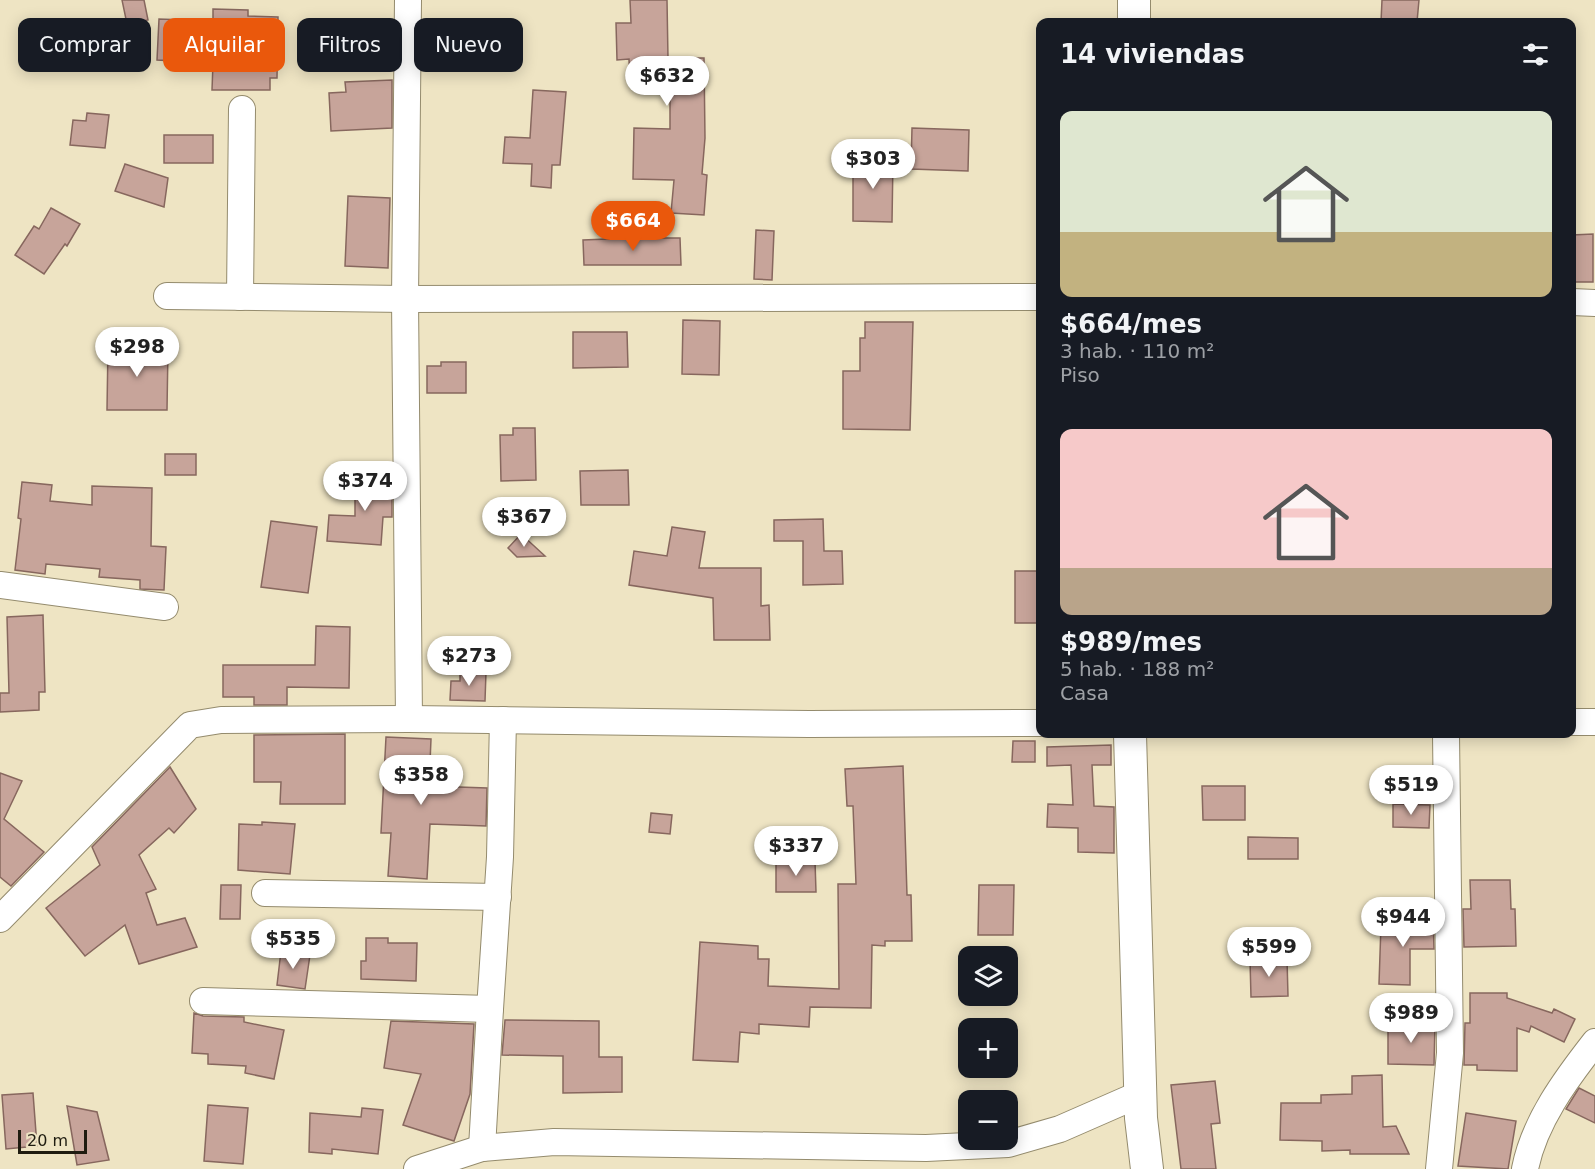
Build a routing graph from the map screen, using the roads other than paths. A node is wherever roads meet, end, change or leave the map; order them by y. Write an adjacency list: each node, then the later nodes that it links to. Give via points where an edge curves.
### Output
1 (408, 0): 8 (street)
2 (1134, 0): 3 (street)
3 (1134, 18)
4 (242, 109): 6 (street)
5 (167, 296): 6 (street)
6 (240, 297): 8 (street)
7 (1036, 297): 8 (street)
8 (405, 299): 13 (street)
9 (1576, 302): 10 (street)
10 (1595, 303)
11 (0, 585): 12 (street)
12 (165, 607)
13 (409, 718): 14 (street); 22 (street, via 221,720 190,726)
14 (504, 720): 17 (street); 21 (street)
15 (1576, 722): 16 (street)
16 (1595, 722)
17 (1036, 723)
18 (1130, 738): 26 (street)
19 (1446, 738): 30 (street, via 1450,1053)
20 (265, 893): 21 (street)
21 (498, 897): 24 (street)
22 (0, 919)
23 (203, 1001): 24 (street)
24 (490, 1009): 27 (street)
25 (1595, 1042): 31 (street, via 1570,1074 1541,1124)
26 (1140, 1094): 27 (street, via 1060,1129 1008,1144 926,1148 554,1142); 29 (street)
27 (482, 1148): 28 (street)
28 (417, 1169)
29 (1148, 1169)
30 (1439, 1169)
31 (1525, 1169)

